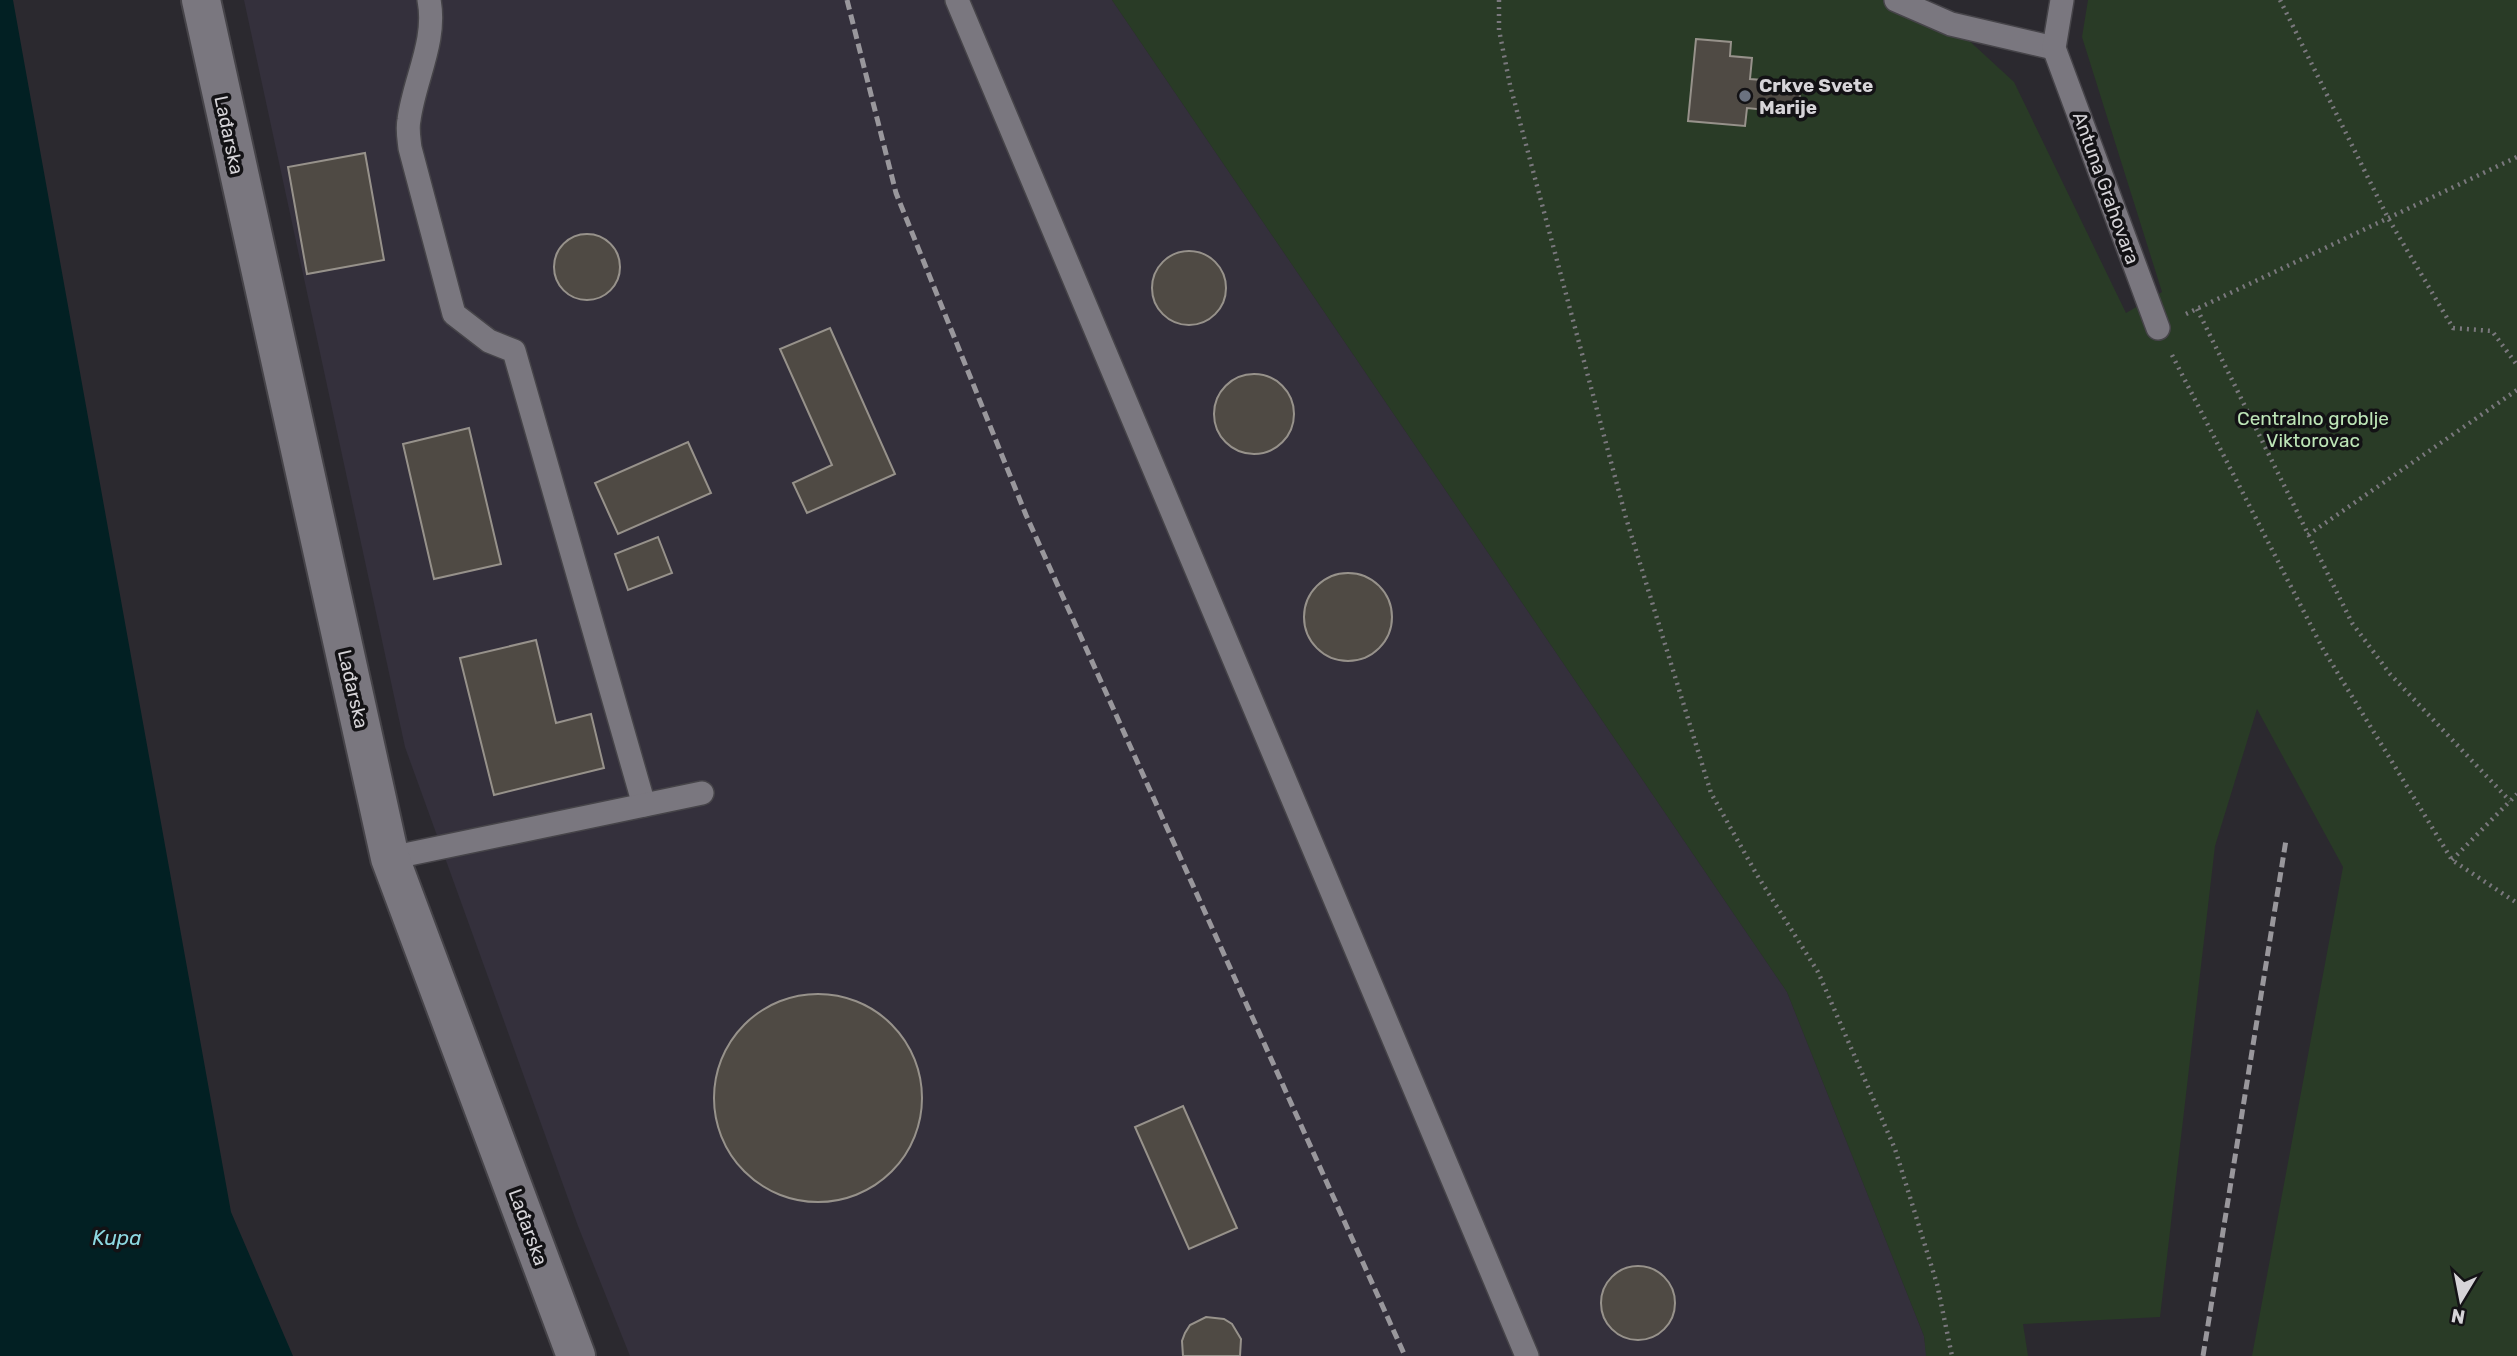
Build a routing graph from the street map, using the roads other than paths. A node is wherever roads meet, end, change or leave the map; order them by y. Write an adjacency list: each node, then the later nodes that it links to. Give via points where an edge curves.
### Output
1 (201, 0): 10 (street, Lađarska)
2 (429, 0): 9 (lane, via 428,46 408,121 410,148 450,301 454,314 489,341 514,351)
3 (957, 0): 12 (lane)
4 (1896, 0): 6 (lane, via 1951,24)
5 (2062, 0): 6 (lane, Antuna Grahovara)
6 (2054, 48): 7 (lane, Antuna Grahovara)
7 (2158, 328)
8 (702, 793): 9 (lane)
9 (644, 805): 10 (lane)
10 (390, 858): 11 (street, Lađarska)
11 (576, 1356)
12 (1527, 1356)

